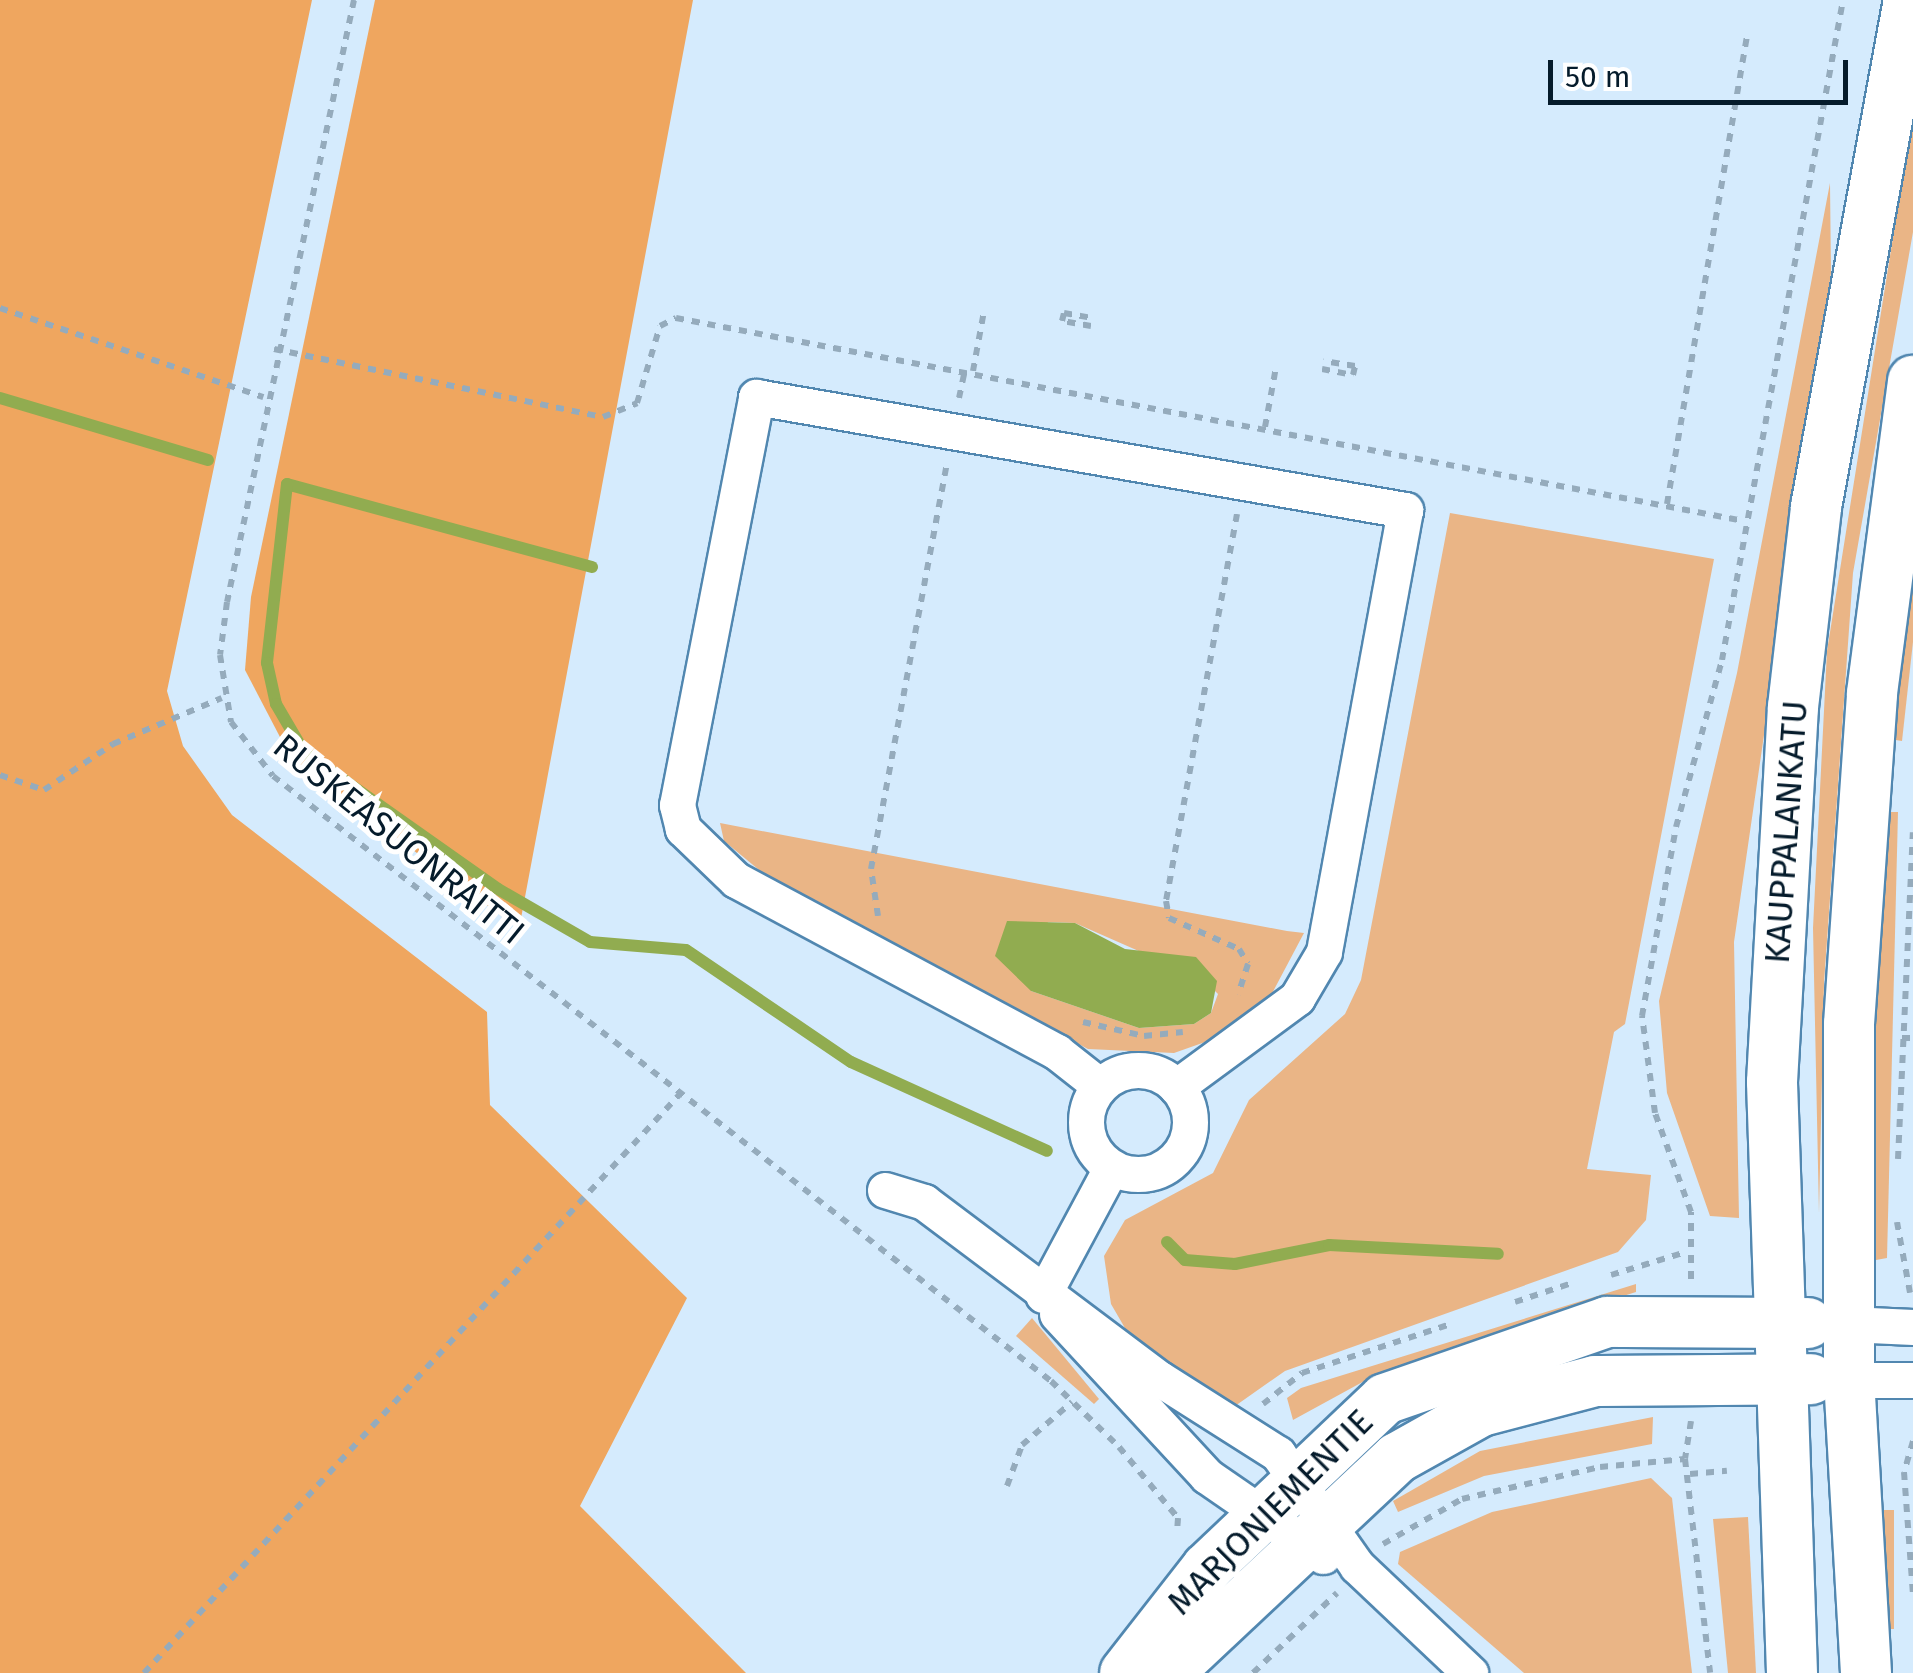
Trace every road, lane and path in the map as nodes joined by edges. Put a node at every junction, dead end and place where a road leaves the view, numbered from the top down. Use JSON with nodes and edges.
{"nodes":[{"id":1,"x":354,"y":0,"type":"edge"},
{"id":2,"x":1843,"y":0,"type":"edge"},
{"id":3,"x":1909,"y":0,"type":"edge"},
{"id":4,"x":1748,"y":32,"type":"dead end"},
{"id":5,"x":0,"y":308,"type":"edge"},
{"id":6,"x":984,"y":311,"type":"dead end"},
{"id":7,"x":274,"y":349,"type":"junction"},
{"id":8,"x":1276,"y":368,"type":"dead end"},
{"id":9,"x":969,"y":371,"type":"junction"},
{"id":10,"x":1913,"y":381,"type":"edge"},
{"id":11,"x":263,"y":398,"type":"junction"},
{"id":12,"x":957,"y":404,"type":"dead end"},
{"id":13,"x":1264,"y":427,"type":"junction"},
{"id":14,"x":949,"y":451,"type":"dead end"},
{"id":15,"x":1239,"y":502,"type":"dead end"},
{"id":16,"x":1667,"y":504,"type":"junction"},
{"id":17,"x":1745,"y":521,"type":"junction"},
{"id":18,"x":222,"y":698,"type":"junction"},
{"id":19,"x":0,"y":775,"type":"edge"},
{"id":20,"x":1913,"y":832,"type":"edge"},
{"id":21,"x":1912,"y":859,"type":"edge"},
{"id":22,"x":896,"y":925,"type":"dead end"},
{"id":23,"x":1228,"y":1003,"type":"dead end"},
{"id":24,"x":1069,"y":1016,"type":"dead end"},
{"id":25,"x":1203,"y":1022,"type":"dead end"},
{"id":26,"x":1902,"y":1038,"type":"junction"},
{"id":27,"x":1913,"y":1038,"type":"edge"},
{"id":28,"x":1900,"y":1082,"type":"junction"},
{"id":29,"x":1913,"y":1083,"type":"edge"},
{"id":30,"x":1100,"y":1086,"type":"junction"},
{"id":31,"x":1176,"y":1086,"type":"junction"},
{"id":32,"x":679,"y":1095,"type":"junction"},
{"id":33,"x":1112,"y":1168,"type":"junction"},
{"id":34,"x":1897,"y":1178,"type":"dead end"},
{"id":35,"x":885,"y":1190,"type":"dead end"},
{"id":36,"x":1896,"y":1217,"type":"dead end"},
{"id":37,"x":1693,"y":1290,"type":"dead end"},
{"id":38,"x":1043,"y":1295,"type":"junction"},
{"id":39,"x":1912,"y":1304,"type":"edge"},
{"id":40,"x":1777,"y":1321,"type":"junction"},
{"id":41,"x":1848,"y":1324,"type":"junction"},
{"id":42,"x":1913,"y":1327,"type":"edge"},
{"id":43,"x":1778,"y":1378,"type":"junction"},
{"id":44,"x":1849,"y":1380,"type":"junction"},
{"id":45,"x":1913,"y":1380,"type":"edge"},
{"id":46,"x":1072,"y":1402,"type":"junction"},
{"id":47,"x":1692,"y":1414,"type":"dead end"},
{"id":48,"x":1913,"y":1440,"type":"edge"},
{"id":49,"x":1685,"y":1460,"type":"junction"},
{"id":50,"x":1727,"y":1471,"type":"dead end"},
{"id":51,"x":1690,"y":1474,"type":"junction"},
{"id":52,"x":1297,"y":1476,"type":"junction"},
{"id":53,"x":1006,"y":1486,"type":"dead end"},
{"id":54,"x":1256,"y":1517,"type":"junction"},
{"id":55,"x":1385,"y":1542,"type":"dead end"},
{"id":56,"x":1177,"y":1545,"type":"dead end"},
{"id":57,"x":1329,"y":1548,"type":"junction"},
{"id":58,"x":1336,"y":1594,"type":"dead end"},
{"id":59,"x":1913,"y":1595,"type":"edge"},
{"id":60,"x":144,"y":1673,"type":"edge"},
{"id":61,"x":1125,"y":1673,"type":"edge"},
{"id":62,"x":1168,"y":1673,"type":"edge"},
{"id":63,"x":1253,"y":1673,"type":"edge"},
{"id":64,"x":1470,"y":1673,"type":"edge"},
{"id":65,"x":1710,"y":1673,"type":"edge"},
{"id":66,"x":1792,"y":1673,"type":"edge"},
{"id":67,"x":1866,"y":1673,"type":"edge"}],
"edges":[{"from":1,"to":7,"type":"path","name":"RUSKEASUONRAITTI"},
{"from":2,"to":17,"type":"path"},
{"from":3,"to":40,"type":"main road","name":"KAUPPALANKATU"},
{"from":4,"to":16,"type":"path"},
{"from":5,"to":11,"type":"path"},
{"from":6,"to":9,"type":"path"},
{"from":7,"to":9,"type":"path"},
{"from":7,"to":11,"type":"path","name":"RUSKEASUONRAITTI"},
{"from":8,"to":13,"type":"path"},
{"from":9,"to":12,"type":"path"},
{"from":9,"to":13,"type":"path"},
{"from":10,"to":41,"type":"main road","name":"KAUPPALANKATU"},
{"from":11,"to":18,"type":"path","name":"RUSKEASUONRAITTI"},
{"from":13,"to":16,"type":"path"},
{"from":14,"to":22,"type":"path"},
{"from":15,"to":23,"type":"path"},
{"from":16,"to":17,"type":"path"},
{"from":17,"to":37,"type":"path"},
{"from":18,"to":19,"type":"path"},
{"from":18,"to":32,"type":"path","name":"RUSKEASUONRAITTI"},
{"from":20,"to":21,"type":"path"},
{"from":21,"to":26,"type":"path"},
{"from":24,"to":25,"type":"path"},
{"from":26,"to":27,"type":"path"},
{"from":26,"to":28,"type":"path"},
{"from":28,"to":29,"type":"path"},
{"from":28,"to":34,"type":"path"},
{"from":30,"to":31,"type":"street"},
{"from":30,"to":31,"type":"street"},
{"from":30,"to":33,"type":"street"},
{"from":31,"to":33,"type":"street"},
{"from":32,"to":46,"type":"path","name":"RUSKEASUONRAITTI"},
{"from":32,"to":60,"type":"path"},
{"from":33,"to":38,"type":"street"},
{"from":35,"to":38,"type":"street"},
{"from":36,"to":39,"type":"path"},
{"from":38,"to":52,"type":"street"},
{"from":38,"to":54,"type":"street"},
{"from":40,"to":41,"type":"main road","name":"MARJONIEMENTIE"},
{"from":40,"to":43,"type":"main road","name":"KAUPPALANKATU"},
{"from":40,"to":52,"type":"main road","name":"MARJONIEMENTIE"},
{"from":41,"to":42,"type":"street"},
{"from":41,"to":44,"type":"main road","name":"KAUPPALANKATU"},
{"from":43,"to":44,"type":"main road","name":"MARJONIEMENTIE"},
{"from":43,"to":57,"type":"main road","name":"MARJONIEMENTIE"},
{"from":43,"to":66,"type":"main road","name":"KAUPPALANKATU"},
{"from":44,"to":45,"type":"street"},
{"from":44,"to":67,"type":"main road","name":"KAUPPALANKATU"},
{"from":46,"to":53,"type":"path"},
{"from":46,"to":56,"type":"path","name":"RUSKEASUONRAITTI"},
{"from":47,"to":49,"type":"path"},
{"from":48,"to":59,"type":"path"},
{"from":49,"to":51,"type":"path"},
{"from":49,"to":55,"type":"path"},
{"from":50,"to":51,"type":"path"},
{"from":51,"to":65,"type":"path"},
{"from":52,"to":54,"type":"main road","name":"MARJONIEMENTIE"},
{"from":52,"to":57,"type":"street"},
{"from":54,"to":57,"type":"street"},
{"from":54,"to":61,"type":"main road","name":"MARJONIEMENTIE"},
{"from":57,"to":62,"type":"main road","name":"MARJONIEMENTIE"},
{"from":57,"to":64,"type":"street"},
{"from":58,"to":63,"type":"path"}]}
